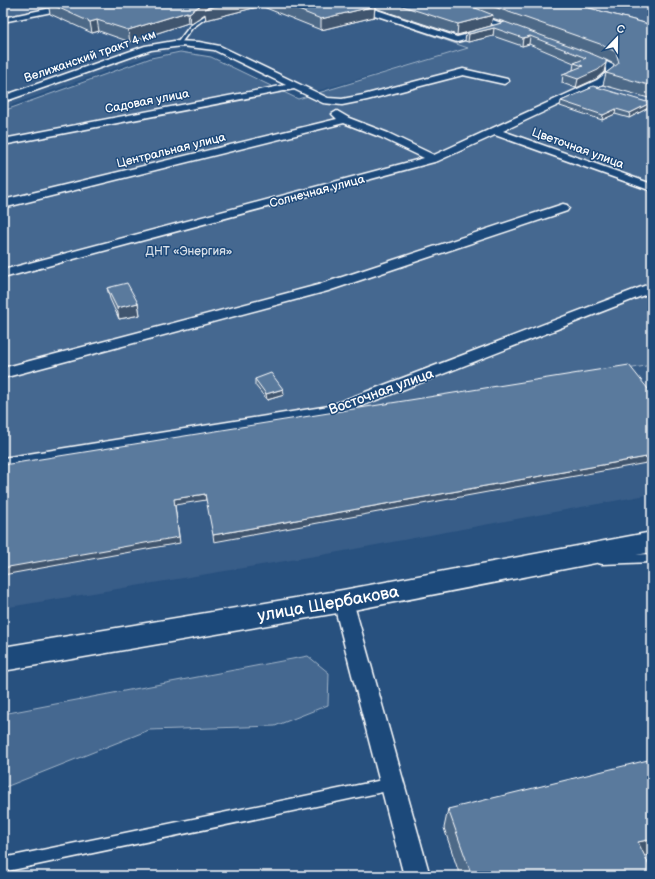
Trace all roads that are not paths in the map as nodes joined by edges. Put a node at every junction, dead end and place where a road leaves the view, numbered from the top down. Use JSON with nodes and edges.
{"nodes":[{"id":1,"x":86,"y":3,"type":"edge"},
{"id":2,"x":440,"y":3,"type":"edge"},
{"id":3,"x":643,"y":3,"type":"edge"},
{"id":4,"x":357,"y":4,"type":"edge"},
{"id":5,"x":218,"y":5,"type":"edge"},
{"id":6,"x":652,"y":5,"type":"edge"},
{"id":7,"x":3,"y":20,"type":"edge"},
{"id":8,"x":505,"y":26,"type":"junction"},
{"id":9,"x":528,"y":34,"type":"edge"},
{"id":10,"x":179,"y":42,"type":"junction"},
{"id":11,"x":580,"y":53,"type":"edge"},
{"id":12,"x":504,"y":81,"type":"dead end"},
{"id":13,"x":296,"y":86,"type":"junction"},
{"id":14,"x":591,"y":86,"type":"junction"},
{"id":15,"x":606,"y":90,"type":"edge"},
{"id":16,"x":3,"y":99,"type":"edge"},
{"id":17,"x":326,"y":101,"type":"junction"},
{"id":18,"x":345,"y":120,"type":"junction"},
{"id":19,"x":494,"y":131,"type":"junction"},
{"id":20,"x":3,"y":142,"type":"edge"},
{"id":21,"x":434,"y":159,"type":"junction"},
{"id":22,"x":652,"y":188,"type":"edge"},
{"id":23,"x":3,"y":204,"type":"edge"},
{"id":24,"x":563,"y":208,"type":"dead end"},
{"id":25,"x":3,"y":274,"type":"edge"},
{"id":26,"x":652,"y":287,"type":"edge"},
{"id":27,"x":3,"y":373,"type":"edge"},
{"id":28,"x":3,"y":464,"type":"edge"},
{"id":29,"x":652,"y":542,"type":"edge"},
{"id":30,"x":652,"y":558,"type":"edge"},
{"id":31,"x":553,"y":561,"type":"junction"},
{"id":32,"x":343,"y":600,"type":"junction"},
{"id":33,"x":3,"y":659,"type":"edge"},
{"id":34,"x":392,"y":784,"type":"junction"},
{"id":35,"x":3,"y":865,"type":"edge"},
{"id":36,"x":417,"y":876,"type":"edge"}],
"edges":[{"from":1,"to":7,"type":"street"},
{"from":2,"to":8,"type":"street"},
{"from":3,"to":6,"type":"street"},
{"from":4,"to":8,"type":"street"},
{"from":5,"to":10,"type":"lane"},
{"from":8,"to":9,"type":"street"},
{"from":10,"to":13,"type":"street","name":"Велижанский тракт 4 км"},
{"from":10,"to":16,"type":"street","name":"Велижанский тракт 4 км"},
{"from":11,"to":14,"type":"street","name":"Солнечная улица"},
{"from":12,"to":17,"type":"street","name":"Велижанский тракт 4 км"},
{"from":13,"to":17,"type":"street","name":"Велижанский тракт 4 км"},
{"from":13,"to":20,"type":"street","name":"Садовая улица"},
{"from":14,"to":15,"type":"street"},
{"from":14,"to":19,"type":"street","name":"Солнечная улица"},
{"from":17,"to":18,"type":"street"},
{"from":18,"to":21,"type":"street"},
{"from":18,"to":23,"type":"street","name":"Центральная улица"},
{"from":19,"to":21,"type":"street","name":"Солнечная улица"},
{"from":19,"to":22,"type":"street","name":"Цветочная улица"},
{"from":21,"to":25,"type":"street","name":"Солнечная улица"},
{"from":24,"to":27,"type":"street"},
{"from":26,"to":28,"type":"street","name":"Восточная улица"},
{"from":29,"to":31,"type":"main road","name":"улица Щербакова"},
{"from":30,"to":31,"type":"lane"},
{"from":31,"to":32,"type":"main road","name":"улица Щербакова"},
{"from":32,"to":33,"type":"main road","name":"улица Щербакова"},
{"from":32,"to":34,"type":"street"},
{"from":34,"to":35,"type":"lane"},
{"from":34,"to":36,"type":"street"}]}
